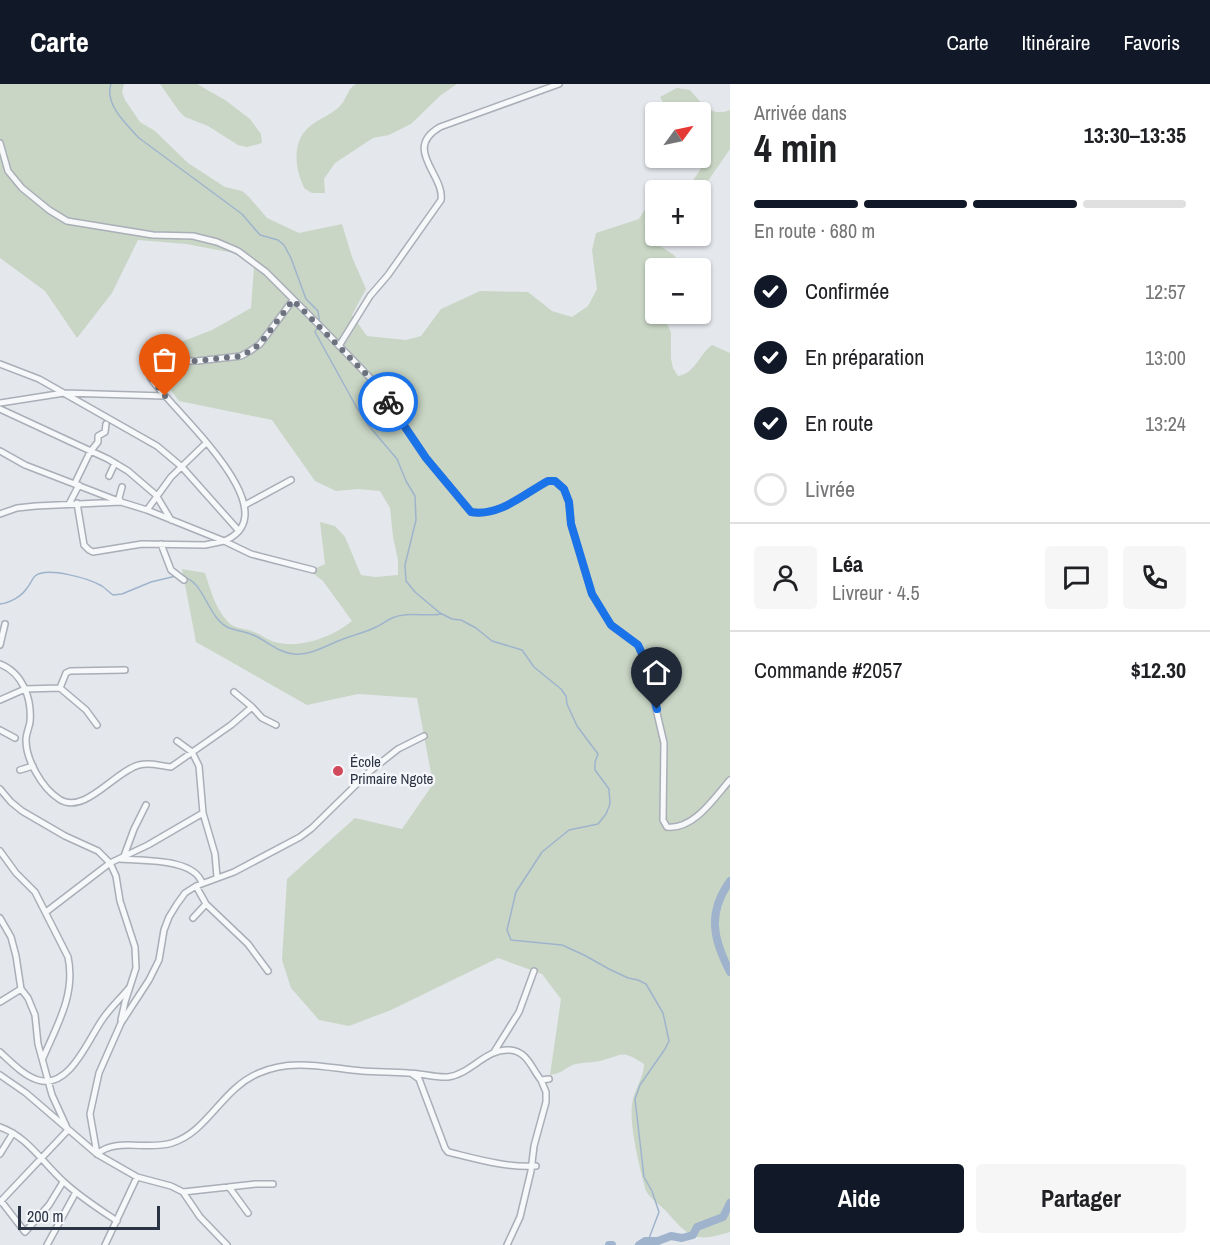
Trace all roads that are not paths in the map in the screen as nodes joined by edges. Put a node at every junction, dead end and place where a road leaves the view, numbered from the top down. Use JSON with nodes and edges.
{"nodes":[{"id":1,"x":559,"y":84,"type":"edge"},
{"id":2,"x":0,"y":143,"type":"edge"},
{"id":3,"x":293,"y":300,"type":"junction"},
{"id":4,"x":339,"y":346,"type":"junction"},
{"id":5,"x":1,"y":366,"type":"edge"},
{"id":6,"x":64,"y":393,"type":"junction"},
{"id":7,"x":165,"y":396,"type":"junction"},
{"id":8,"x":0,"y":403,"type":"edge"},
{"id":9,"x":0,"y":409,"type":"edge"},
{"id":10,"x":106,"y":424,"type":"dead end"},
{"id":11,"x":206,"y":443,"type":"junction"},
{"id":12,"x":0,"y":451,"type":"edge"},
{"id":13,"x":90,"y":452,"type":"junction"},
{"id":14,"x":115,"y":463,"type":"junction"},
{"id":15,"x":182,"y":467,"type":"junction"},
{"id":16,"x":109,"y":476,"type":"dead end"},
{"id":17,"x":291,"y":480,"type":"dead end"},
{"id":18,"x":77,"y":484,"type":"junction"},
{"id":19,"x":122,"y":487,"type":"dead end"},
{"id":20,"x":156,"y":495,"type":"junction"},
{"id":21,"x":121,"y":502,"type":"junction"},
{"id":22,"x":77,"y":503,"type":"junction"},
{"id":23,"x":69,"y":504,"type":"junction"},
{"id":24,"x":245,"y":505,"type":"junction"},
{"id":25,"x":147,"y":510,"type":"junction"},
{"id":26,"x":0,"y":514,"type":"edge"},
{"id":27,"x":171,"y":520,"type":"junction"},
{"id":28,"x":239,"y":531,"type":"junction"},
{"id":29,"x":224,"y":541,"type":"junction"},
{"id":30,"x":161,"y":544,"type":"junction"},
{"id":31,"x":313,"y":570,"type":"dead end"},
{"id":32,"x":184,"y":580,"type":"dead end"},
{"id":33,"x":5,"y":624,"type":"dead end"},
{"id":34,"x":0,"y":645,"type":"edge"},
{"id":35,"x":0,"y":664,"type":"edge"},
{"id":36,"x":125,"y":670,"type":"dead end"},
{"id":37,"x":25,"y":688,"type":"junction"},
{"id":38,"x":60,"y":688,"type":"junction"},
{"id":39,"x":234,"y":692,"type":"dead end"},
{"id":40,"x":0,"y":700,"type":"edge"},
{"id":41,"x":252,"y":706,"type":"junction"},
{"id":42,"x":97,"y":725,"type":"dead end"},
{"id":43,"x":276,"y":725,"type":"dead end"},
{"id":44,"x":0,"y":730,"type":"edge"},
{"id":45,"x":424,"y":736,"type":"dead end"},
{"id":46,"x":15,"y":738,"type":"dead end"},
{"id":47,"x":177,"y":741,"type":"dead end"},
{"id":48,"x":192,"y":752,"type":"junction"},
{"id":49,"x":33,"y":766,"type":"junction"},
{"id":50,"x":20,"y":770,"type":"dead end"},
{"id":51,"x":730,"y":780,"type":"edge"},
{"id":52,"x":0,"y":789,"type":"edge"},
{"id":53,"x":146,"y":805,"type":"dead end"},
{"id":54,"x":203,"y":813,"type":"junction"},
{"id":55,"x":0,"y":851,"type":"edge"},
{"id":56,"x":121,"y":857,"type":"junction"},
{"id":57,"x":110,"y":863,"type":"junction"},
{"id":58,"x":217,"y":877,"type":"junction"},
{"id":59,"x":202,"y":883,"type":"junction"},
{"id":60,"x":196,"y":886,"type":"junction"},
{"id":61,"x":206,"y":904,"type":"junction"},
{"id":62,"x":46,"y":912,"type":"junction"},
{"id":63,"x":0,"y":918,"type":"edge"},
{"id":64,"x":193,"y":918,"type":"dead end"},
{"id":65,"x":268,"y":971,"type":"dead end"},
{"id":66,"x":534,"y":971,"type":"dead end"},
{"id":67,"x":132,"y":984,"type":"junction"},
{"id":68,"x":21,"y":989,"type":"junction"},
{"id":69,"x":0,"y":1002,"type":"edge"},
{"id":70,"x":121,"y":1023,"type":"junction"},
{"id":71,"x":0,"y":1052,"type":"edge"},
{"id":72,"x":494,"y":1052,"type":"junction"},
{"id":73,"x":43,"y":1058,"type":"junction"},
{"id":74,"x":411,"y":1073,"type":"junction"},
{"id":75,"x":0,"y":1075,"type":"edge"},
{"id":76,"x":549,"y":1079,"type":"dead end"},
{"id":77,"x":541,"y":1080,"type":"junction"},
{"id":78,"x":49,"y":1082,"type":"junction"},
{"id":79,"x":0,"y":1127,"type":"edge"},
{"id":80,"x":68,"y":1130,"type":"junction"},
{"id":81,"x":14,"y":1133,"type":"junction"},
{"id":82,"x":0,"y":1154,"type":"edge"},
{"id":83,"x":97,"y":1154,"type":"junction"},
{"id":84,"x":41,"y":1157,"type":"junction"},
{"id":85,"x":534,"y":1167,"type":"junction"},
{"id":86,"x":137,"y":1177,"type":"junction"},
{"id":87,"x":63,"y":1182,"type":"junction"},
{"id":88,"x":273,"y":1184,"type":"dead end"},
{"id":89,"x":229,"y":1187,"type":"junction"},
{"id":90,"x":76,"y":1192,"type":"junction"},
{"id":91,"x":183,"y":1192,"type":"junction"},
{"id":92,"x":0,"y":1201,"type":"edge"},
{"id":93,"x":248,"y":1213,"type":"dead end"},
{"id":94,"x":117,"y":1221,"type":"junction"},
{"id":95,"x":47,"y":1245,"type":"edge"},
{"id":96,"x":105,"y":1245,"type":"edge"},
{"id":97,"x":227,"y":1245,"type":"edge"},
{"id":98,"x":507,"y":1245,"type":"edge"}],
"edges":[{"from":1,"to":4,"type":"street"},
{"from":2,"to":3,"type":"street"},
{"from":3,"to":4,"type":"street"},
{"from":3,"to":7,"type":"street"},
{"from":4,"to":51,"type":"street"},
{"from":5,"to":6,"type":"street"},
{"from":6,"to":7,"type":"street"},
{"from":6,"to":8,"type":"street"},
{"from":6,"to":15,"type":"street"},
{"from":7,"to":11,"type":"street"},
{"from":9,"to":13,"type":"street"},
{"from":10,"to":13,"type":"street"},
{"from":11,"to":15,"type":"street"},
{"from":11,"to":24,"type":"street"},
{"from":12,"to":18,"type":"street"},
{"from":13,"to":14,"type":"street"},
{"from":13,"to":18,"type":"street"},
{"from":14,"to":16,"type":"street"},
{"from":14,"to":20,"type":"street"},
{"from":15,"to":20,"type":"street"},
{"from":15,"to":28,"type":"street"},
{"from":17,"to":24,"type":"street"},
{"from":18,"to":21,"type":"street"},
{"from":18,"to":23,"type":"street"},
{"from":19,"to":21,"type":"street"},
{"from":20,"to":25,"type":"street"},
{"from":20,"to":27,"type":"street"},
{"from":21,"to":22,"type":"street"},
{"from":21,"to":25,"type":"street"},
{"from":22,"to":23,"type":"street"},
{"from":22,"to":30,"type":"street"},
{"from":23,"to":26,"type":"street"},
{"from":24,"to":28,"type":"street"},
{"from":25,"to":27,"type":"street"},
{"from":27,"to":29,"type":"street"},
{"from":28,"to":29,"type":"street"},
{"from":29,"to":30,"type":"street"},
{"from":29,"to":31,"type":"street"},
{"from":30,"to":32,"type":"street"},
{"from":33,"to":34,"type":"street"},
{"from":35,"to":37,"type":"street"},
{"from":36,"to":38,"type":"street"},
{"from":37,"to":38,"type":"street"},
{"from":37,"to":40,"type":"street"},
{"from":37,"to":49,"type":"street"},
{"from":38,"to":42,"type":"street"},
{"from":39,"to":41,"type":"street"},
{"from":41,"to":43,"type":"street"},
{"from":41,"to":48,"type":"street"},
{"from":44,"to":46,"type":"street"},
{"from":45,"to":58,"type":"street"},
{"from":47,"to":48,"type":"street"},
{"from":48,"to":49,"type":"street"},
{"from":48,"to":54,"type":"street"},
{"from":49,"to":50,"type":"street"},
{"from":52,"to":57,"type":"street"},
{"from":53,"to":56,"type":"street"},
{"from":54,"to":56,"type":"street"},
{"from":54,"to":58,"type":"street"},
{"from":55,"to":62,"type":"street"},
{"from":56,"to":57,"type":"street"},
{"from":56,"to":59,"type":"street"},
{"from":57,"to":62,"type":"street"},
{"from":57,"to":67,"type":"street"},
{"from":58,"to":59,"type":"street"},
{"from":59,"to":60,"type":"street"},
{"from":60,"to":61,"type":"street"},
{"from":60,"to":70,"type":"street"},
{"from":61,"to":64,"type":"street"},
{"from":61,"to":65,"type":"street"},
{"from":62,"to":73,"type":"street"},
{"from":63,"to":68,"type":"street"},
{"from":66,"to":72,"type":"street"},
{"from":67,"to":70,"type":"street"},
{"from":67,"to":78,"type":"street"},
{"from":68,"to":69,"type":"street"},
{"from":68,"to":73,"type":"street"},
{"from":70,"to":83,"type":"street"},
{"from":71,"to":78,"type":"street"},
{"from":72,"to":74,"type":"street"},
{"from":72,"to":77,"type":"street"},
{"from":73,"to":78,"type":"street"},
{"from":74,"to":83,"type":"street"},
{"from":74,"to":85,"type":"street"},
{"from":75,"to":80,"type":"street"},
{"from":76,"to":77,"type":"street"},
{"from":77,"to":85,"type":"street"},
{"from":78,"to":80,"type":"street"},
{"from":79,"to":81,"type":"street"},
{"from":80,"to":83,"type":"street"},
{"from":80,"to":84,"type":"street"},
{"from":81,"to":82,"type":"street"},
{"from":81,"to":84,"type":"street"},
{"from":83,"to":86,"type":"street"},
{"from":84,"to":87,"type":"street"},
{"from":84,"to":92,"type":"street"},
{"from":85,"to":98,"type":"street"},
{"from":86,"to":91,"type":"street"},
{"from":86,"to":94,"type":"street"},
{"from":87,"to":90,"type":"street"},
{"from":87,"to":92,"type":"street"},
{"from":88,"to":89,"type":"street"},
{"from":89,"to":91,"type":"street"},
{"from":89,"to":93,"type":"street"},
{"from":90,"to":94,"type":"street"},
{"from":90,"to":95,"type":"street"},
{"from":91,"to":97,"type":"street"},
{"from":94,"to":96,"type":"street"}]}
